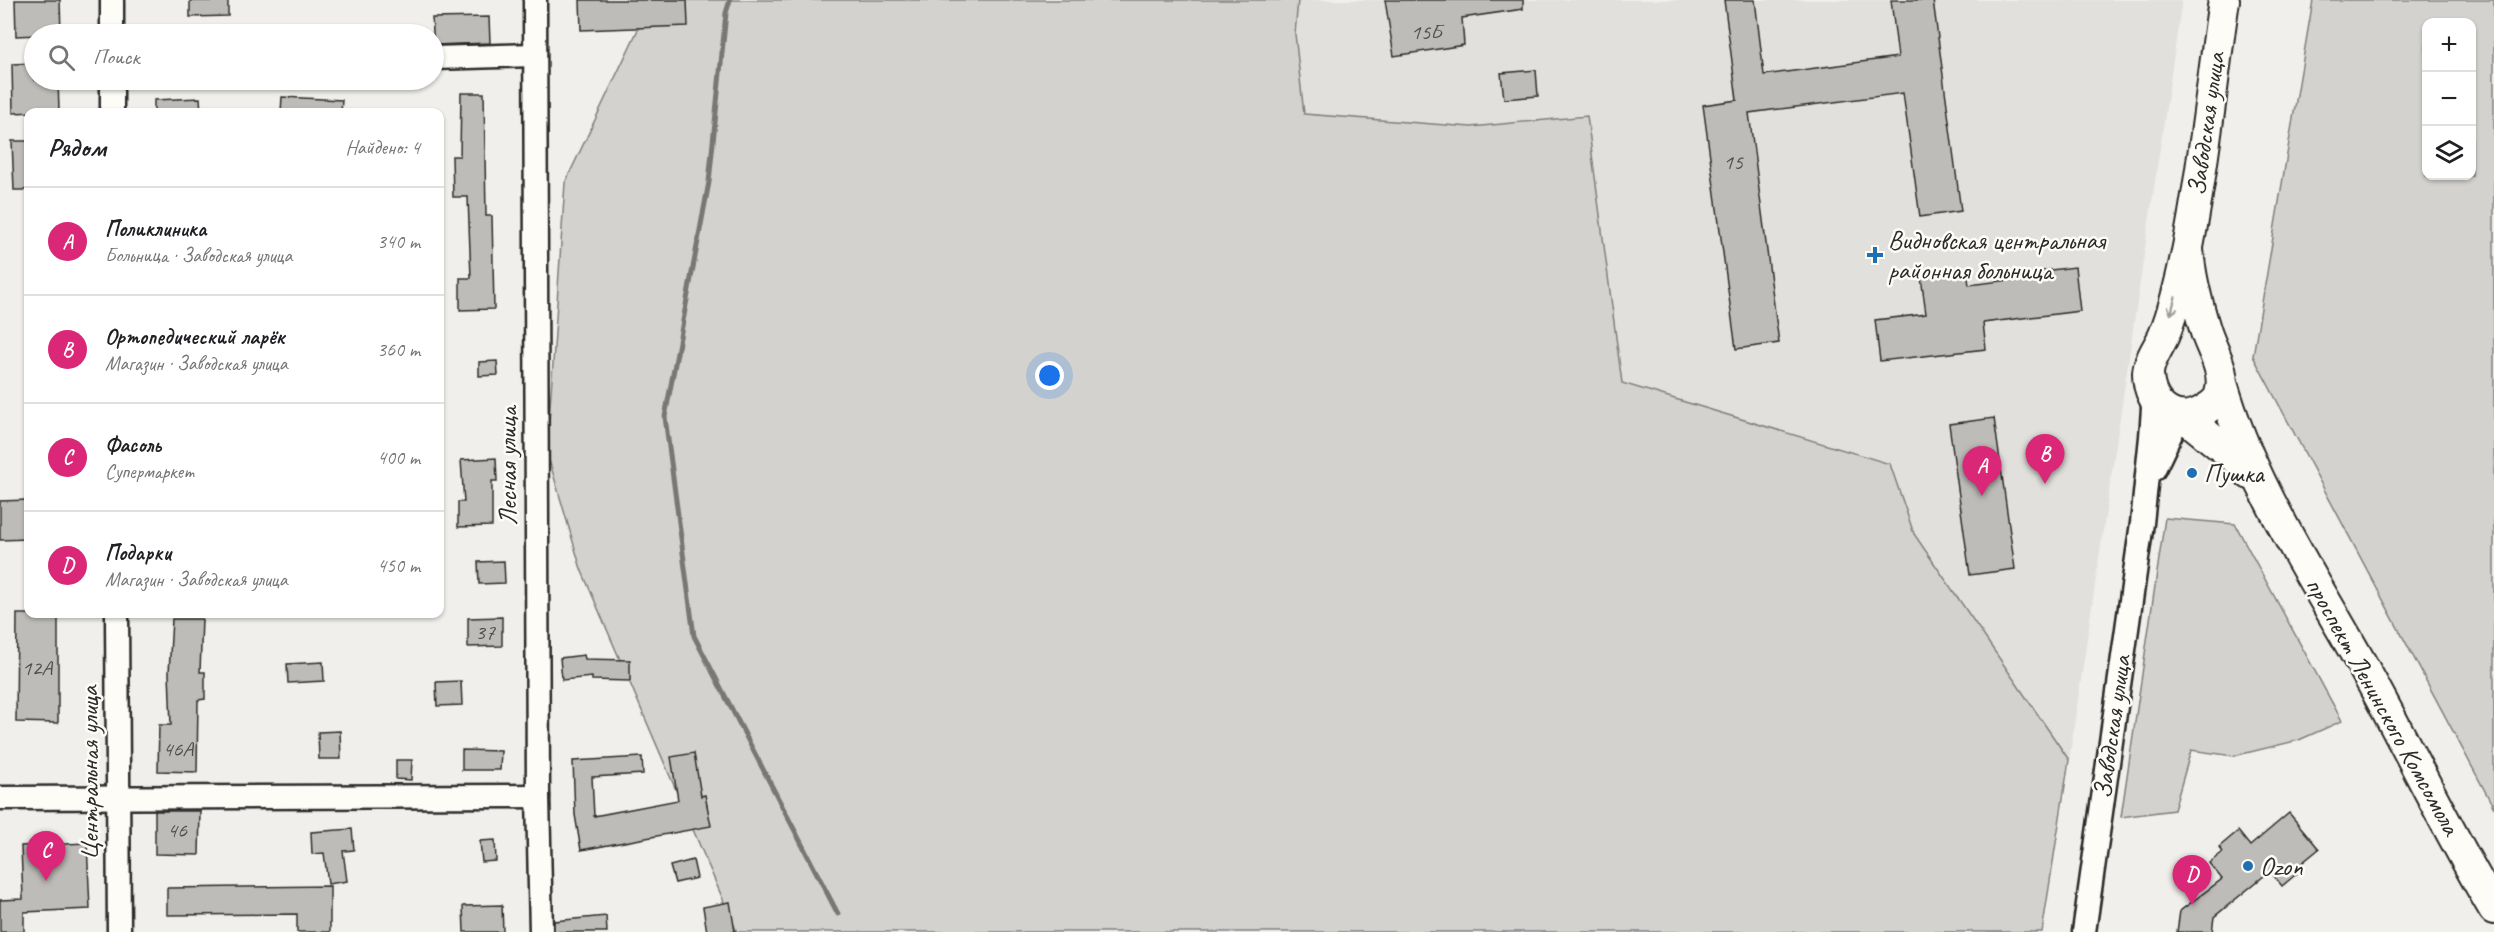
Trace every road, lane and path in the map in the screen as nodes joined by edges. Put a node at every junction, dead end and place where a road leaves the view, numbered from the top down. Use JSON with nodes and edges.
{"nodes":[{"id":1,"x":112,"y":0,"type":"edge"},
{"id":2,"x":535,"y":0,"type":"edge"},
{"id":3,"x":2224,"y":0,"type":"edge"},
{"id":4,"x":112,"y":24,"type":"edge"},
{"id":5,"x":533,"y":56,"type":"junction"},
{"id":6,"x":444,"y":58,"type":"edge"},
{"id":7,"x":112,"y":90,"type":"edge"},
{"id":8,"x":112,"y":108,"type":"edge"},
{"id":9,"x":2188,"y":249,"type":"junction"},
{"id":10,"x":2213,"y":354,"type":"junction"},
{"id":11,"x":2152,"y":360,"type":"junction"},
{"id":12,"x":2222,"y":383,"type":"junction"},
{"id":13,"x":2151,"y":391,"type":"junction"},
{"id":14,"x":2182,"y":417,"type":"junction"},
{"id":15,"x":2161,"y":454,"type":"junction"},
{"id":16,"x":2234,"y":457,"type":"junction"},
{"id":17,"x":2272,"y":503,"type":"junction"},
{"id":18,"x":2142,"y":523,"type":"junction"},
{"id":19,"x":117,"y":618,"type":"edge"},
{"id":20,"x":538,"y":796,"type":"junction"},
{"id":21,"x":0,"y":798,"type":"edge"},
{"id":22,"x":119,"y":798,"type":"junction"},
{"id":23,"x":2494,"y":909,"type":"edge"},
{"id":24,"x":119,"y":932,"type":"edge"},
{"id":25,"x":541,"y":932,"type":"edge"},
{"id":26,"x":2084,"y":932,"type":"edge"}],
"edges":[{"from":1,"to":4,"type":"street"},
{"from":2,"to":5,"type":"street","name":"Лесная улица"},
{"from":3,"to":9,"type":"main road","name":"Заводская улица"},
{"from":5,"to":6,"type":"street"},
{"from":5,"to":20,"type":"street","name":"Лесная улица"},
{"from":7,"to":8,"type":"street"},
{"from":9,"to":10,"type":"main road"},
{"from":9,"to":11,"type":"main road","one_way":true},
{"from":10,"to":11,"type":"main road"},
{"from":10,"to":12,"type":"main road"},
{"from":11,"to":13,"type":"main road"},
{"from":12,"to":14,"type":"main road"},
{"from":12,"to":17,"type":"main road"},
{"from":13,"to":14,"type":"main road"},
{"from":13,"to":18,"type":"street"},
{"from":14,"to":15,"type":"street"},
{"from":14,"to":16,"type":"main road"},
{"from":15,"to":16,"type":"street"},
{"from":15,"to":18,"type":"street"},
{"from":16,"to":17,"type":"main road"},
{"from":17,"to":23,"type":"main road","name":"проспект Ленинского Комсомола"},
{"from":18,"to":26,"type":"street","name":"Заводская улица"},
{"from":19,"to":22,"type":"street","name":"Центральная улица"},
{"from":20,"to":22,"type":"street"},
{"from":20,"to":25,"type":"street","name":"Лесная улица"},
{"from":21,"to":22,"type":"street"},
{"from":22,"to":24,"type":"street","name":"Центральная улица"}]}
